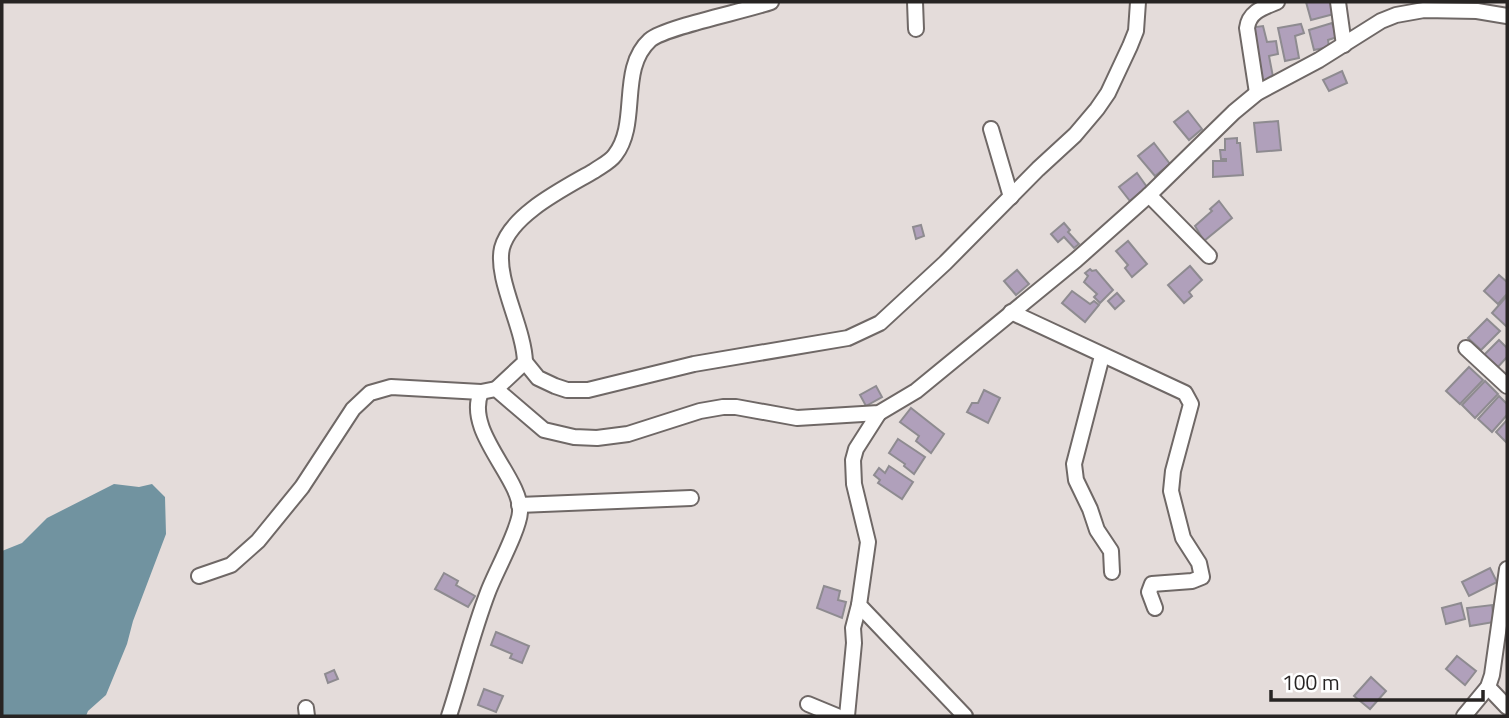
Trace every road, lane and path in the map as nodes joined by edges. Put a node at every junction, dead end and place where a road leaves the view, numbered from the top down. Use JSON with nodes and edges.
{"nodes":[{"id":1,"x":771,"y":2,"type":"edge"},
{"id":2,"x":915,"y":2,"type":"edge"},
{"id":3,"x":1138,"y":2,"type":"edge"},
{"id":4,"x":1277,"y":2,"type":"edge"},
{"id":5,"x":1338,"y":2,"type":"edge"},
{"id":6,"x":1482,"y":6,"type":"edge"},
{"id":7,"x":1507,"y":16,"type":"edge"},
{"id":8,"x":916,"y":29,"type":"dead end"},
{"id":9,"x":1344,"y":45,"type":"junction"},
{"id":10,"x":1257,"y":93,"type":"junction"},
{"id":11,"x":991,"y":129,"type":"dead end"},
{"id":12,"x":1149,"y":195,"type":"junction"},
{"id":13,"x":1011,"y":197,"type":"junction"},
{"id":14,"x":1209,"y":256,"type":"dead end"},
{"id":15,"x":1011,"y":312,"type":"junction"},
{"id":16,"x":1466,"y":348,"type":"dead end"},
{"id":17,"x":1102,"y":356,"type":"junction"},
{"id":18,"x":525,"y":362,"type":"junction"},
{"id":19,"x":1507,"y":386,"type":"edge"},
{"id":20,"x":489,"y":391,"type":"junction"},
{"id":21,"x":879,"y":413,"type":"junction"},
{"id":22,"x":691,"y":498,"type":"dead end"},
{"id":23,"x":519,"y":505,"type":"junction"},
{"id":24,"x":1507,"y":569,"type":"edge"},
{"id":25,"x":1112,"y":572,"type":"dead end"},
{"id":26,"x":199,"y":576,"type":"dead end"},
{"id":27,"x":859,"y":605,"type":"junction"},
{"id":28,"x":1155,"y":608,"type":"dead end"},
{"id":29,"x":1488,"y":687,"type":"junction"},
{"id":30,"x":808,"y":704,"type":"dead end"},
{"id":31,"x":1507,"y":706,"type":"edge"},
{"id":32,"x":449,"y":716,"type":"edge"},
{"id":33,"x":837,"y":716,"type":"edge"},
{"id":34,"x":847,"y":716,"type":"edge"},
{"id":35,"x":965,"y":716,"type":"edge"},
{"id":36,"x":1464,"y":716,"type":"edge"}],
"edges":[{"from":1,"to":18,"type":"street"},
{"from":2,"to":8,"type":"street"},
{"from":3,"to":13,"type":"street"},
{"from":4,"to":10,"type":"street"},
{"from":5,"to":9,"type":"street"},
{"from":6,"to":7,"type":"street"},
{"from":6,"to":9,"type":"street"},
{"from":9,"to":10,"type":"street"},
{"from":10,"to":12,"type":"street"},
{"from":11,"to":13,"type":"street"},
{"from":12,"to":14,"type":"street"},
{"from":12,"to":15,"type":"street"},
{"from":13,"to":18,"type":"street"},
{"from":15,"to":17,"type":"street"},
{"from":15,"to":21,"type":"street"},
{"from":16,"to":19,"type":"street"},
{"from":17,"to":25,"type":"street"},
{"from":17,"to":28,"type":"street"},
{"from":18,"to":20,"type":"street"},
{"from":20,"to":21,"type":"street"},
{"from":20,"to":23,"type":"street"},
{"from":20,"to":26,"type":"street"},
{"from":21,"to":27,"type":"street"},
{"from":22,"to":23,"type":"street"},
{"from":23,"to":32,"type":"street"},
{"from":24,"to":29,"type":"street"},
{"from":27,"to":34,"type":"street"},
{"from":27,"to":35,"type":"street"},
{"from":29,"to":31,"type":"street"},
{"from":29,"to":36,"type":"street"},
{"from":30,"to":33,"type":"street"}]}
